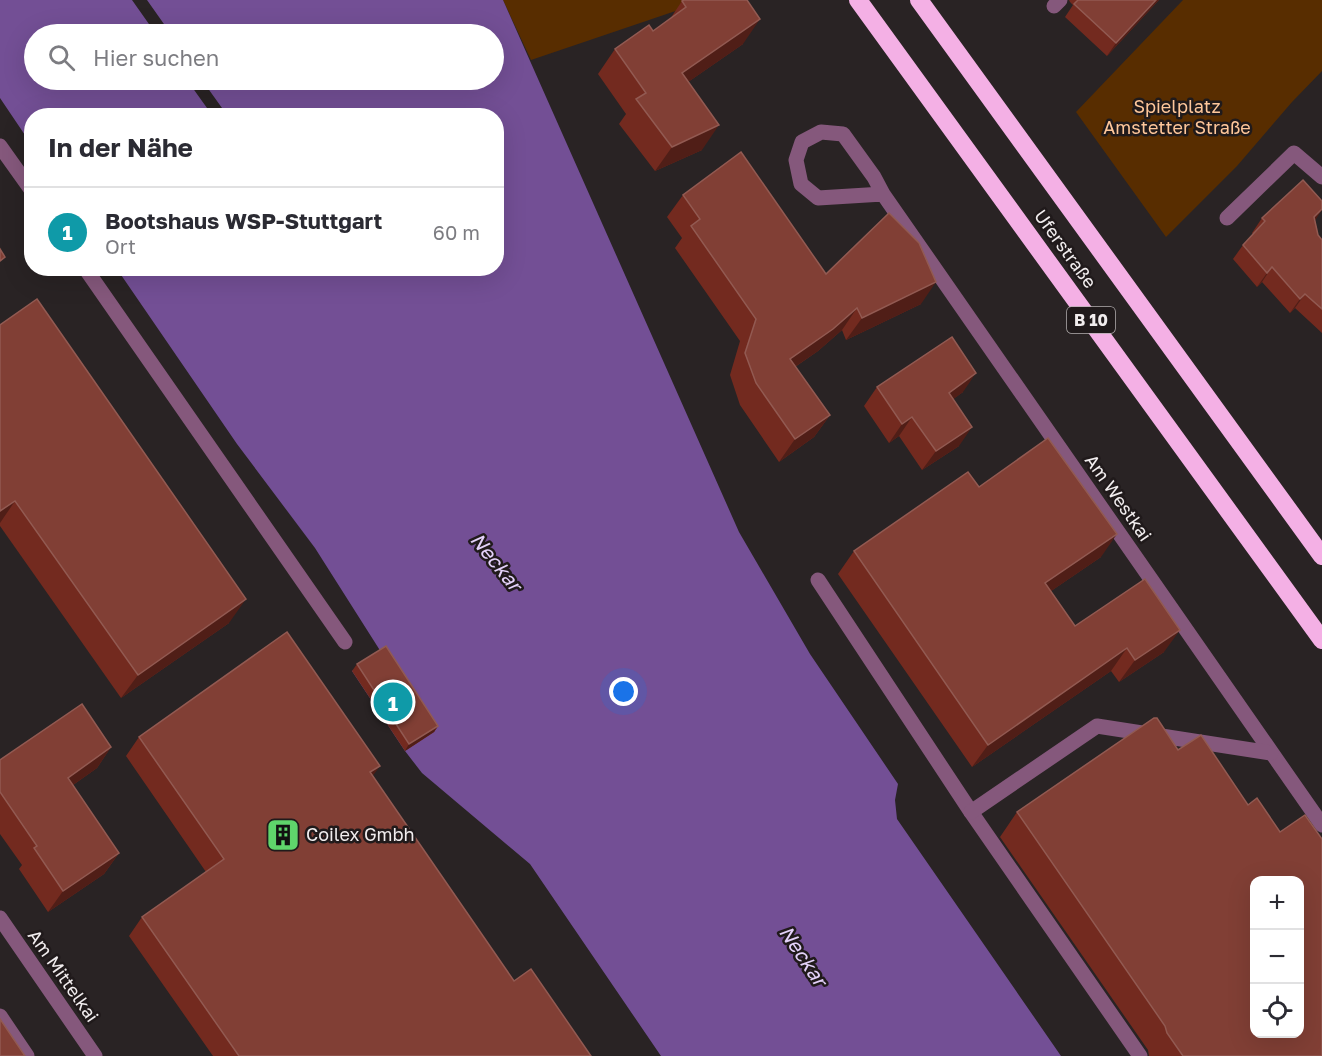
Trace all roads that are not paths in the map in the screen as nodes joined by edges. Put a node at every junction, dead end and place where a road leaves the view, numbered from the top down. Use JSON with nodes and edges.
{"nodes":[{"id":1,"x":858,"y":0,"type":"edge"},
{"id":2,"x":919,"y":0,"type":"edge"},
{"id":3,"x":0,"y":146,"type":"edge"},
{"id":4,"x":1322,"y":177,"type":"edge"},
{"id":5,"x":24,"y":180,"type":"edge"},
{"id":6,"x":883,"y":194,"type":"junction"},
{"id":7,"x":1227,"y":218,"type":"dead end"},
{"id":8,"x":91,"y":276,"type":"edge"},
{"id":9,"x":1322,"y":556,"type":"edge"},
{"id":10,"x":818,"y":580,"type":"dead end"},
{"id":11,"x":1322,"y":640,"type":"edge"},
{"id":12,"x":345,"y":642,"type":"dead end"},
{"id":13,"x":1271,"y":753,"type":"junction"},
{"id":14,"x":972,"y":812,"type":"junction"},
{"id":15,"x":1322,"y":825,"type":"edge"},
{"id":16,"x":0,"y":918,"type":"edge"},
{"id":17,"x":0,"y":1016,"type":"edge"},
{"id":18,"x":27,"y":1056,"type":"edge"},
{"id":19,"x":95,"y":1056,"type":"edge"},
{"id":20,"x":1140,"y":1056,"type":"edge"}],
"edges":[{"from":1,"to":11,"type":"highway","name":"Uferstraße","number":"B 10"},
{"from":2,"to":9,"type":"highway","name":"Uferstraße","number":"B 10"},
{"from":3,"to":5,"type":"street"},
{"from":4,"to":7,"type":"street"},
{"from":6,"to":6,"type":"street","name":"Am Westkai"},
{"from":6,"to":13,"type":"street","name":"Am Westkai"},
{"from":8,"to":12,"type":"street"},
{"from":10,"to":14,"type":"street"},
{"from":13,"to":14,"type":"street"},
{"from":13,"to":15,"type":"street","name":"Am Westkai"},
{"from":14,"to":20,"type":"street"},
{"from":16,"to":19,"type":"street","name":"Am Mittelkai"},
{"from":17,"to":18,"type":"street"}]}
